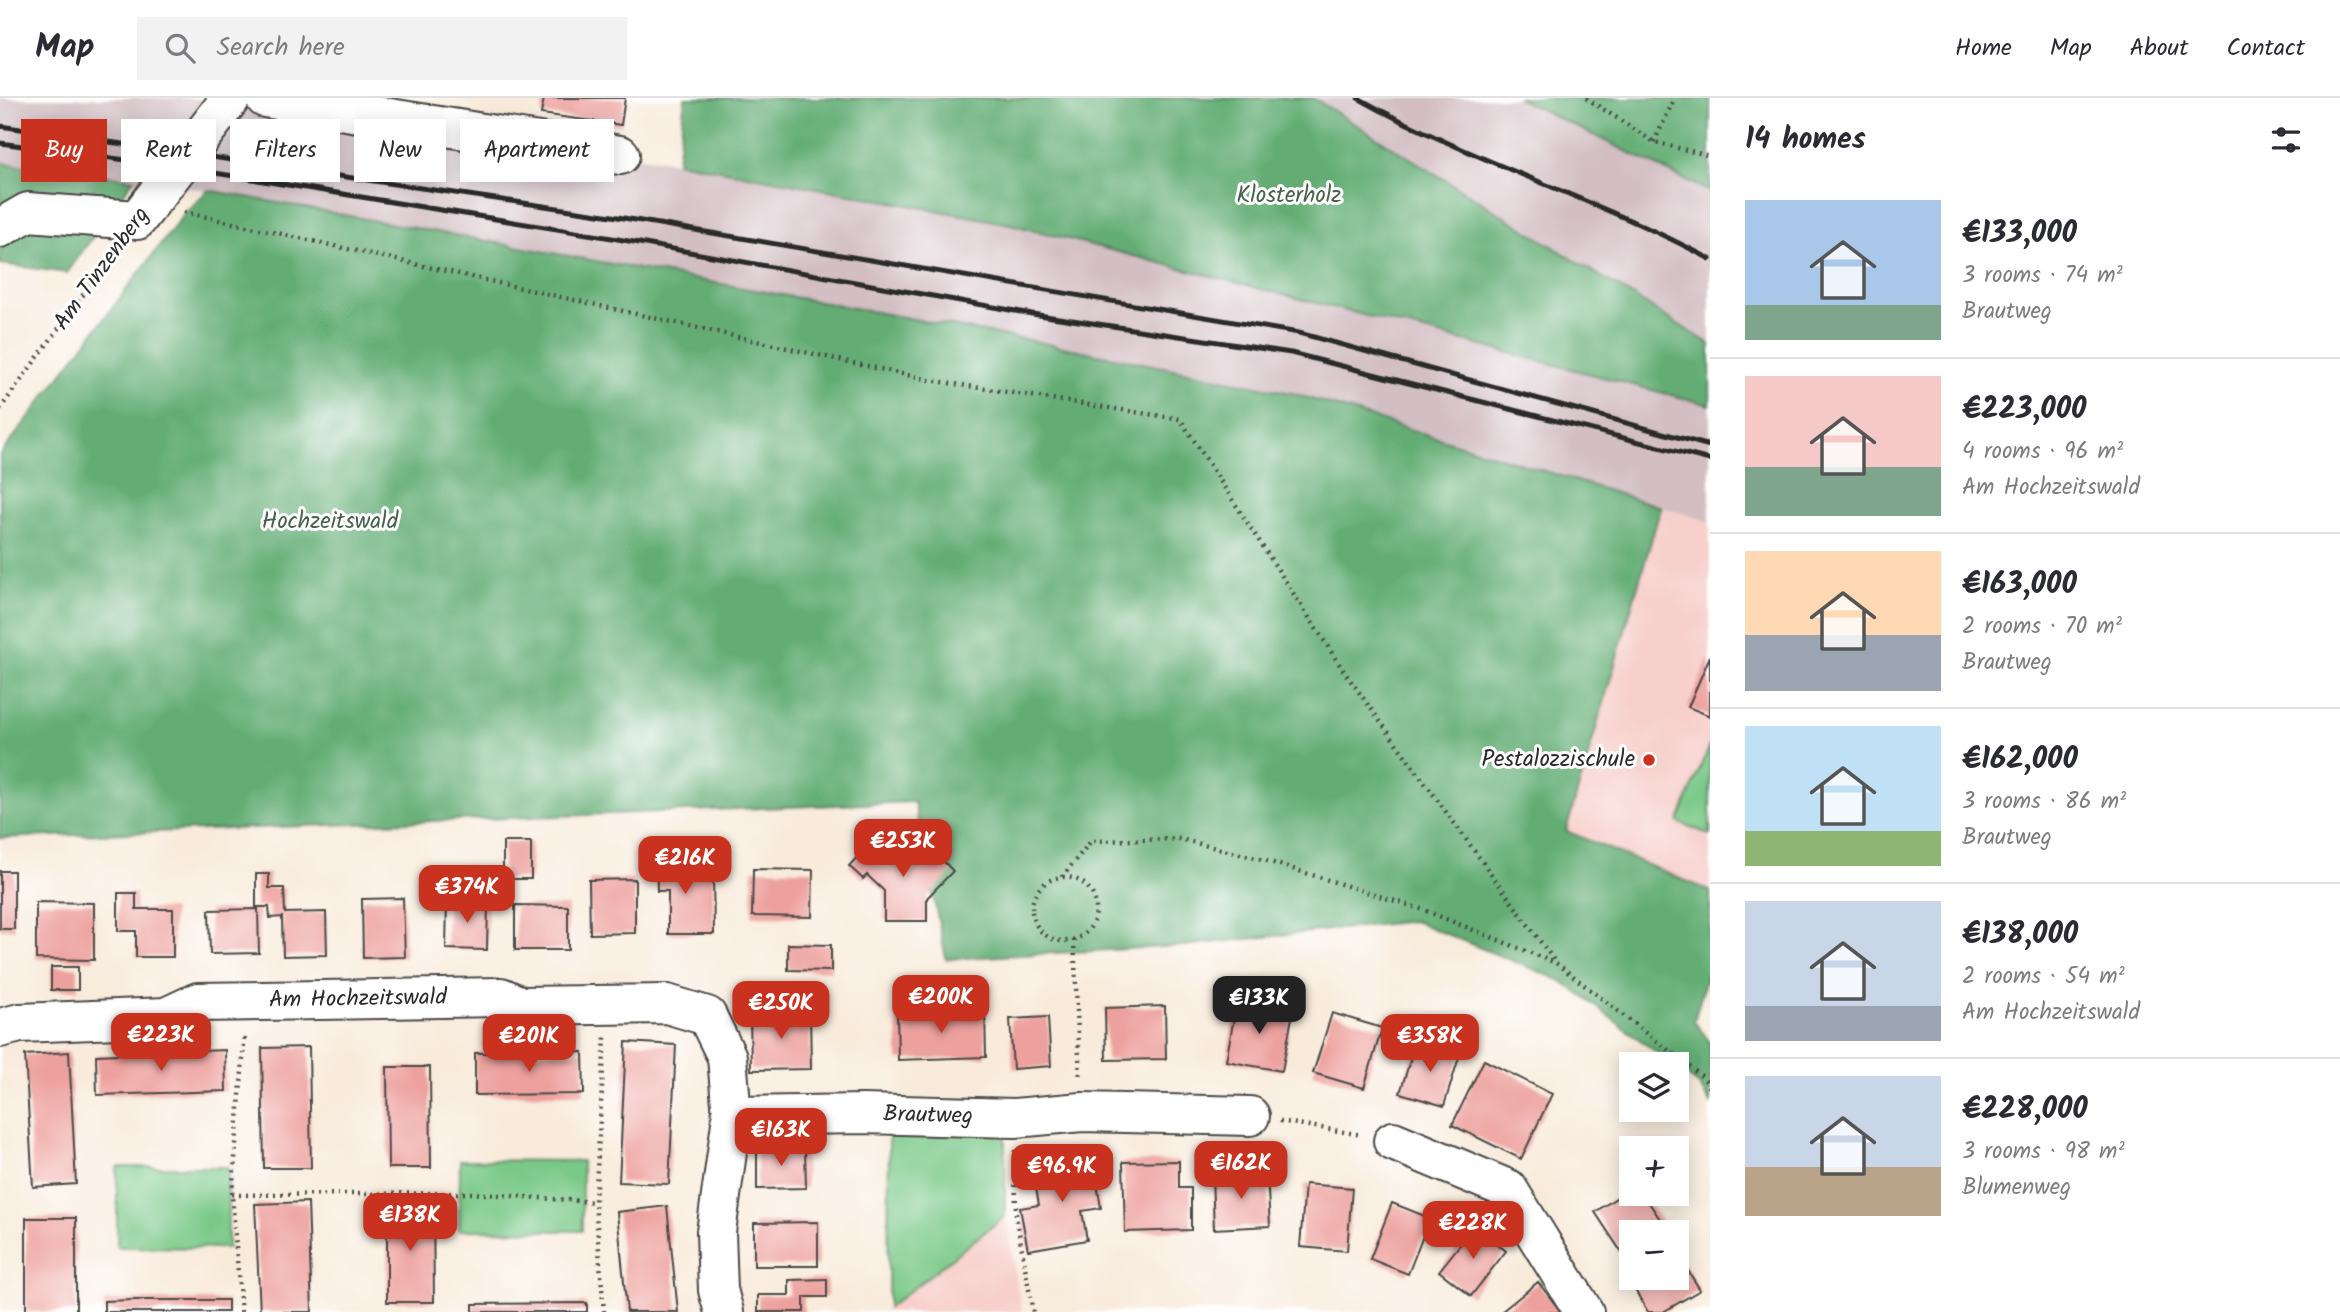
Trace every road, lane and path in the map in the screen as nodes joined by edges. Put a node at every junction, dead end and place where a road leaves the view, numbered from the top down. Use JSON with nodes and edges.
{"nodes":[{"id":1,"x":231,"y":98,"type":"edge"},
{"id":2,"x":265,"y":98,"type":"edge"},
{"id":3,"x":1587,"y":98,"type":"edge"},
{"id":4,"x":1675,"y":98,"type":"edge"},
{"id":5,"x":1654,"y":142,"type":"junction"},
{"id":6,"x":620,"y":155,"type":"dead end"},
{"id":7,"x":1710,"y":156,"type":"edge"},
{"id":8,"x":143,"y":212,"type":"junction"},
{"id":9,"x":0,"y":228,"type":"edge"},
{"id":10,"x":0,"y":409,"type":"edge"},
{"id":11,"x":1062,"y":877,"type":"junction"},
{"id":12,"x":1074,"y":940,"type":"junction"},
{"id":13,"x":1556,"y":963,"type":"junction"},
{"id":14,"x":247,"y":1001,"type":"junction"},
{"id":15,"x":607,"y":1005,"type":"junction"},
{"id":16,"x":0,"y":1028,"type":"edge"},
{"id":17,"x":1710,"y":1088,"type":"edge"},
{"id":18,"x":1082,"y":1112,"type":"junction"},
{"id":19,"x":732,"y":1115,"type":"junction"},
{"id":20,"x":1250,"y":1116,"type":"joint"},
{"id":21,"x":1015,"y":1118,"type":"junction"},
{"id":22,"x":1394,"y":1141,"type":"joint"},
{"id":23,"x":232,"y":1195,"type":"junction"},
{"id":24,"x":595,"y":1202,"type":"junction"},
{"id":25,"x":241,"y":1312,"type":"edge"},
{"id":26,"x":604,"y":1312,"type":"edge"},
{"id":27,"x":724,"y":1312,"type":"edge"},
{"id":28,"x":1033,"y":1312,"type":"edge"},
{"id":29,"x":1584,"y":1312,"type":"edge"}],
"edges":[{"from":1,"to":8,"type":"street","name":"Am Tinzenberg"},
{"from":2,"to":6,"type":"street"},
{"from":3,"to":5,"type":"path"},
{"from":4,"to":5,"type":"path"},
{"from":5,"to":7,"type":"path"},
{"from":8,"to":9,"type":"street"},
{"from":8,"to":10,"type":"path","name":"Am Tinzenberg"},
{"from":8,"to":13,"type":"path"},
{"from":11,"to":12,"type":"path"},
{"from":11,"to":12,"type":"path"},
{"from":11,"to":13,"type":"path"},
{"from":12,"to":18,"type":"path"},
{"from":13,"to":17,"type":"path"},
{"from":14,"to":15,"type":"street","name":"Am Hochzeitswald"},
{"from":14,"to":16,"type":"street","name":"Am Hochzeitswald"},
{"from":14,"to":23,"type":"path"},
{"from":15,"to":19,"type":"street","name":"Am Hochzeitswald"},
{"from":15,"to":24,"type":"path"},
{"from":18,"to":20,"type":"street","name":"Brautweg"},
{"from":18,"to":21,"type":"street","name":"Brautweg"},
{"from":19,"to":21,"type":"street","name":"Brautweg"},
{"from":19,"to":27,"type":"street","name":"Am Hochzeitswald"},
{"from":20,"to":22,"type":"path"},
{"from":21,"to":28,"type":"path"},
{"from":22,"to":29,"type":"street"},
{"from":23,"to":24,"type":"path"},
{"from":23,"to":25,"type":"path"},
{"from":24,"to":26,"type":"path"}]}
